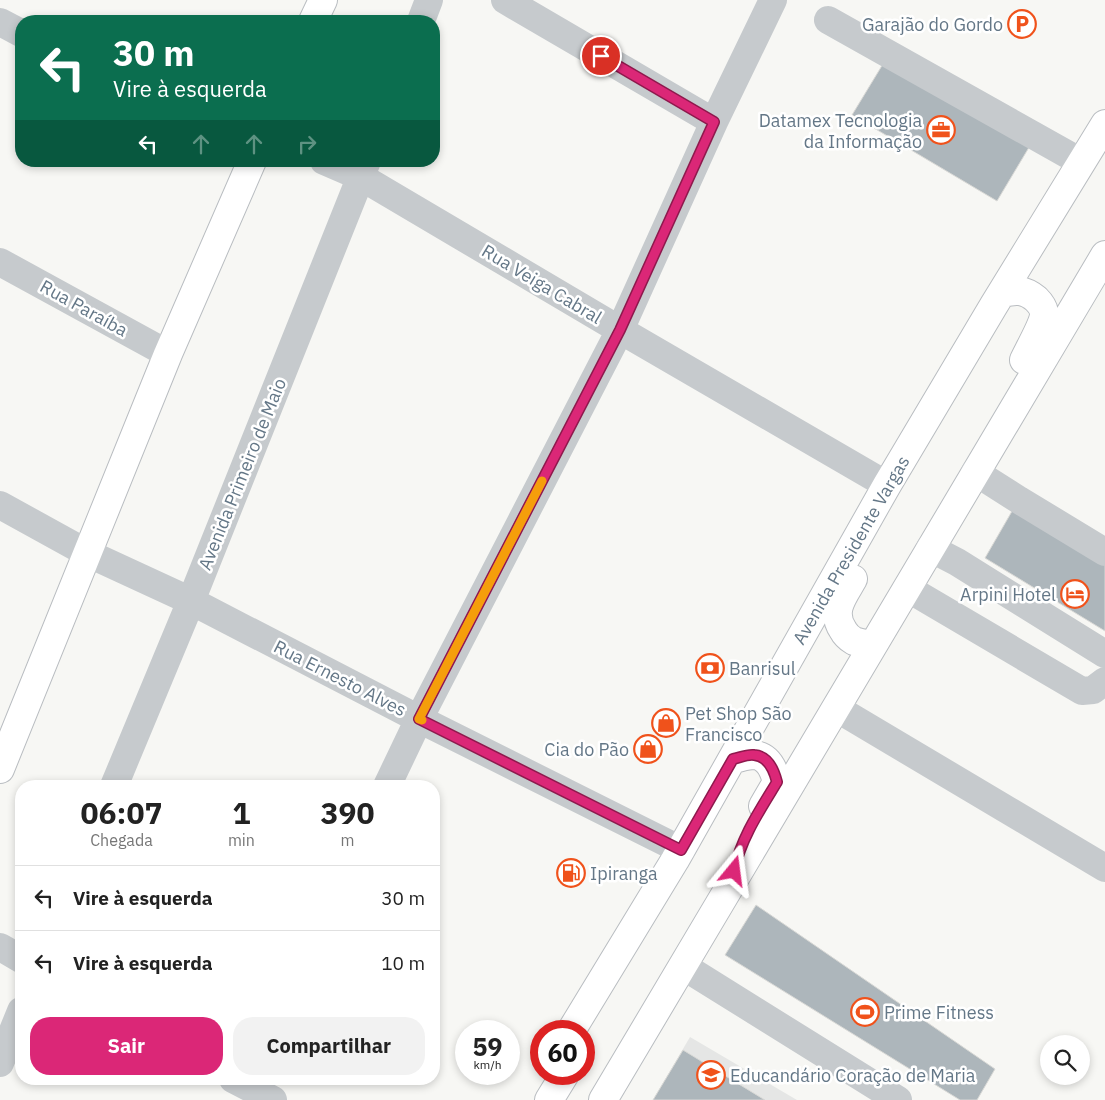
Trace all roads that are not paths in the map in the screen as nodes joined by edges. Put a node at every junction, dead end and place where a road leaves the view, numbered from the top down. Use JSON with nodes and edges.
{"nodes":[{"id":1,"x":323,"y":0,"type":"edge"},
{"id":2,"x":429,"y":0,"type":"edge"},
{"id":3,"x":505,"y":0,"type":"edge"},
{"id":4,"x":773,"y":0,"type":"edge"},
{"id":5,"x":317,"y":15,"type":"edge"},
{"id":6,"x":423,"y":15,"type":"edge"},
{"id":7,"x":828,"y":20,"type":"dead end"},
{"id":8,"x":0,"y":22,"type":"edge"},
{"id":9,"x":15,"y":30,"type":"edge"},
{"id":10,"x":714,"y":122,"type":"junction"},
{"id":11,"x":1105,"y":124,"type":"edge"},
{"id":12,"x":1081,"y":162,"type":"junction"},
{"id":13,"x":249,"y":167,"type":"edge"},
{"id":14,"x":364,"y":169,"type":"edge"},
{"id":15,"x":1105,"y":255,"type":"edge"},
{"id":16,"x":0,"y":262,"type":"edge"},
{"id":17,"x":1002,"y":293,"type":"junction"},
{"id":18,"x":620,"y":330,"type":"junction"},
{"id":19,"x":168,"y":354,"type":"junction"},
{"id":20,"x":976,"y":472,"type":"junction"},
{"id":21,"x":887,"y":485,"type":"junction"},
{"id":22,"x":0,"y":505,"type":"edge"},
{"id":23,"x":930,"y":548,"type":"junction"},
{"id":24,"x":1105,"y":552,"type":"edge"},
{"id":25,"x":87,"y":553,"type":"junction"},
{"id":26,"x":906,"y":588,"type":"junction"},
{"id":27,"x":191,"y":601,"type":"junction"},
{"id":28,"x":873,"y":645,"type":"junction"},
{"id":29,"x":1105,"y":654,"type":"edge"},
{"id":30,"x":1105,"y":681,"type":"edge"},
{"id":31,"x":836,"y":708,"type":"junction"},
{"id":32,"x":419,"y":719,"type":"junction"},
{"id":33,"x":733,"y":759,"type":"junction"},
{"id":34,"x":1,"y":763,"type":"edge"},
{"id":35,"x":116,"y":780,"type":"edge"},
{"id":36,"x":390,"y":780,"type":"edge"},
{"id":37,"x":681,"y":850,"type":"junction"},
{"id":38,"x":1105,"y":868,"type":"edge"},
{"id":39,"x":731,"y":885,"type":"junction"},
{"id":40,"x":0,"y":947,"type":"edge"},
{"id":41,"x":15,"y":956,"type":"edge"},
{"id":42,"x":683,"y":966,"type":"junction"},
{"id":43,"x":578,"y":1020,"type":"edge"},
{"id":44,"x":595,"y":1024,"type":"edge"},
{"id":45,"x":15,"y":1026,"type":"edge"},
{"id":46,"x":0,"y":1063,"type":"edge"},
{"id":47,"x":539,"y":1085,"type":"edge"},
{"id":48,"x":558,"y":1085,"type":"edge"},
{"id":49,"x":241,"y":1086,"type":"edge"},
{"id":50,"x":273,"y":1100,"type":"edge"},
{"id":51,"x":530,"y":1100,"type":"edge"},
{"id":52,"x":549,"y":1100,"type":"edge"},
{"id":53,"x":604,"y":1100,"type":"edge"},
{"id":54,"x":898,"y":1100,"type":"edge"}],
"edges":[{"from":1,"to":5,"type":"main road"},
{"from":2,"to":6,"type":"street"},
{"from":3,"to":10,"type":"street"},
{"from":4,"to":10,"type":"street"},
{"from":7,"to":12,"type":"street"},
{"from":8,"to":9,"type":"street"},
{"from":10,"to":18,"type":"street"},
{"from":11,"to":12,"type":"main road","name":"Avenida Presidente Vargas"},
{"from":12,"to":17,"type":"main road","name":"Avenida Presidente Vargas"},
{"from":13,"to":19,"type":"main road"},
{"from":14,"to":18,"type":"street","name":"Rua Veiga Cabral"},
{"from":14,"to":27,"type":"street","name":"Avenida Primeiro de Maio"},
{"from":15,"to":20,"type":"main road"},
{"from":16,"to":19,"type":"street","name":"Rua Paraíba"},
{"from":17,"to":20,"type":"main road"},
{"from":17,"to":21,"type":"main road","name":"Avenida Presidente Vargas"},
{"from":18,"to":21,"type":"street","name":"Rua Veiga Cabral"},
{"from":18,"to":32,"type":"street"},
{"from":19,"to":25,"type":"main road"},
{"from":20,"to":23,"type":"main road"},
{"from":20,"to":24,"type":"street"},
{"from":21,"to":28,"type":"main road"},
{"from":21,"to":33,"type":"main road","name":"Avenida Presidente Vargas"},
{"from":22,"to":25,"type":"street","name":"Rua Ernesto Alves"},
{"from":23,"to":26,"type":"main road"},
{"from":23,"to":29,"type":"street"},
{"from":25,"to":27,"type":"street","name":"Rua Ernesto Alves"},
{"from":25,"to":34,"type":"main road"},
{"from":26,"to":28,"type":"main road"},
{"from":26,"to":30,"type":"street"},
{"from":27,"to":32,"type":"street","name":"Rua Ernesto Alves"},
{"from":27,"to":35,"type":"street","name":"Avenida Primeiro de Maio"},
{"from":28,"to":31,"type":"main road"},
{"from":31,"to":38,"type":"street"},
{"from":31,"to":39,"type":"main road"},
{"from":32,"to":36,"type":"street"},
{"from":32,"to":37,"type":"street","name":"Rua Ernesto Alves"},
{"from":33,"to":37,"type":"main road","name":"Avenida Presidente Vargas"},
{"from":33,"to":39,"type":"main road"},
{"from":37,"to":43,"type":"main road","name":"Avenida Presidente Vargas"},
{"from":37,"to":44,"type":"main road"},
{"from":39,"to":42,"type":"main road"},
{"from":40,"to":41,"type":"street"},
{"from":42,"to":53,"type":"main road"},
{"from":42,"to":54,"type":"street"},
{"from":45,"to":46,"type":"street"},
{"from":47,"to":51,"type":"main road"},
{"from":48,"to":52,"type":"main road"},
{"from":49,"to":50,"type":"street"}]}
